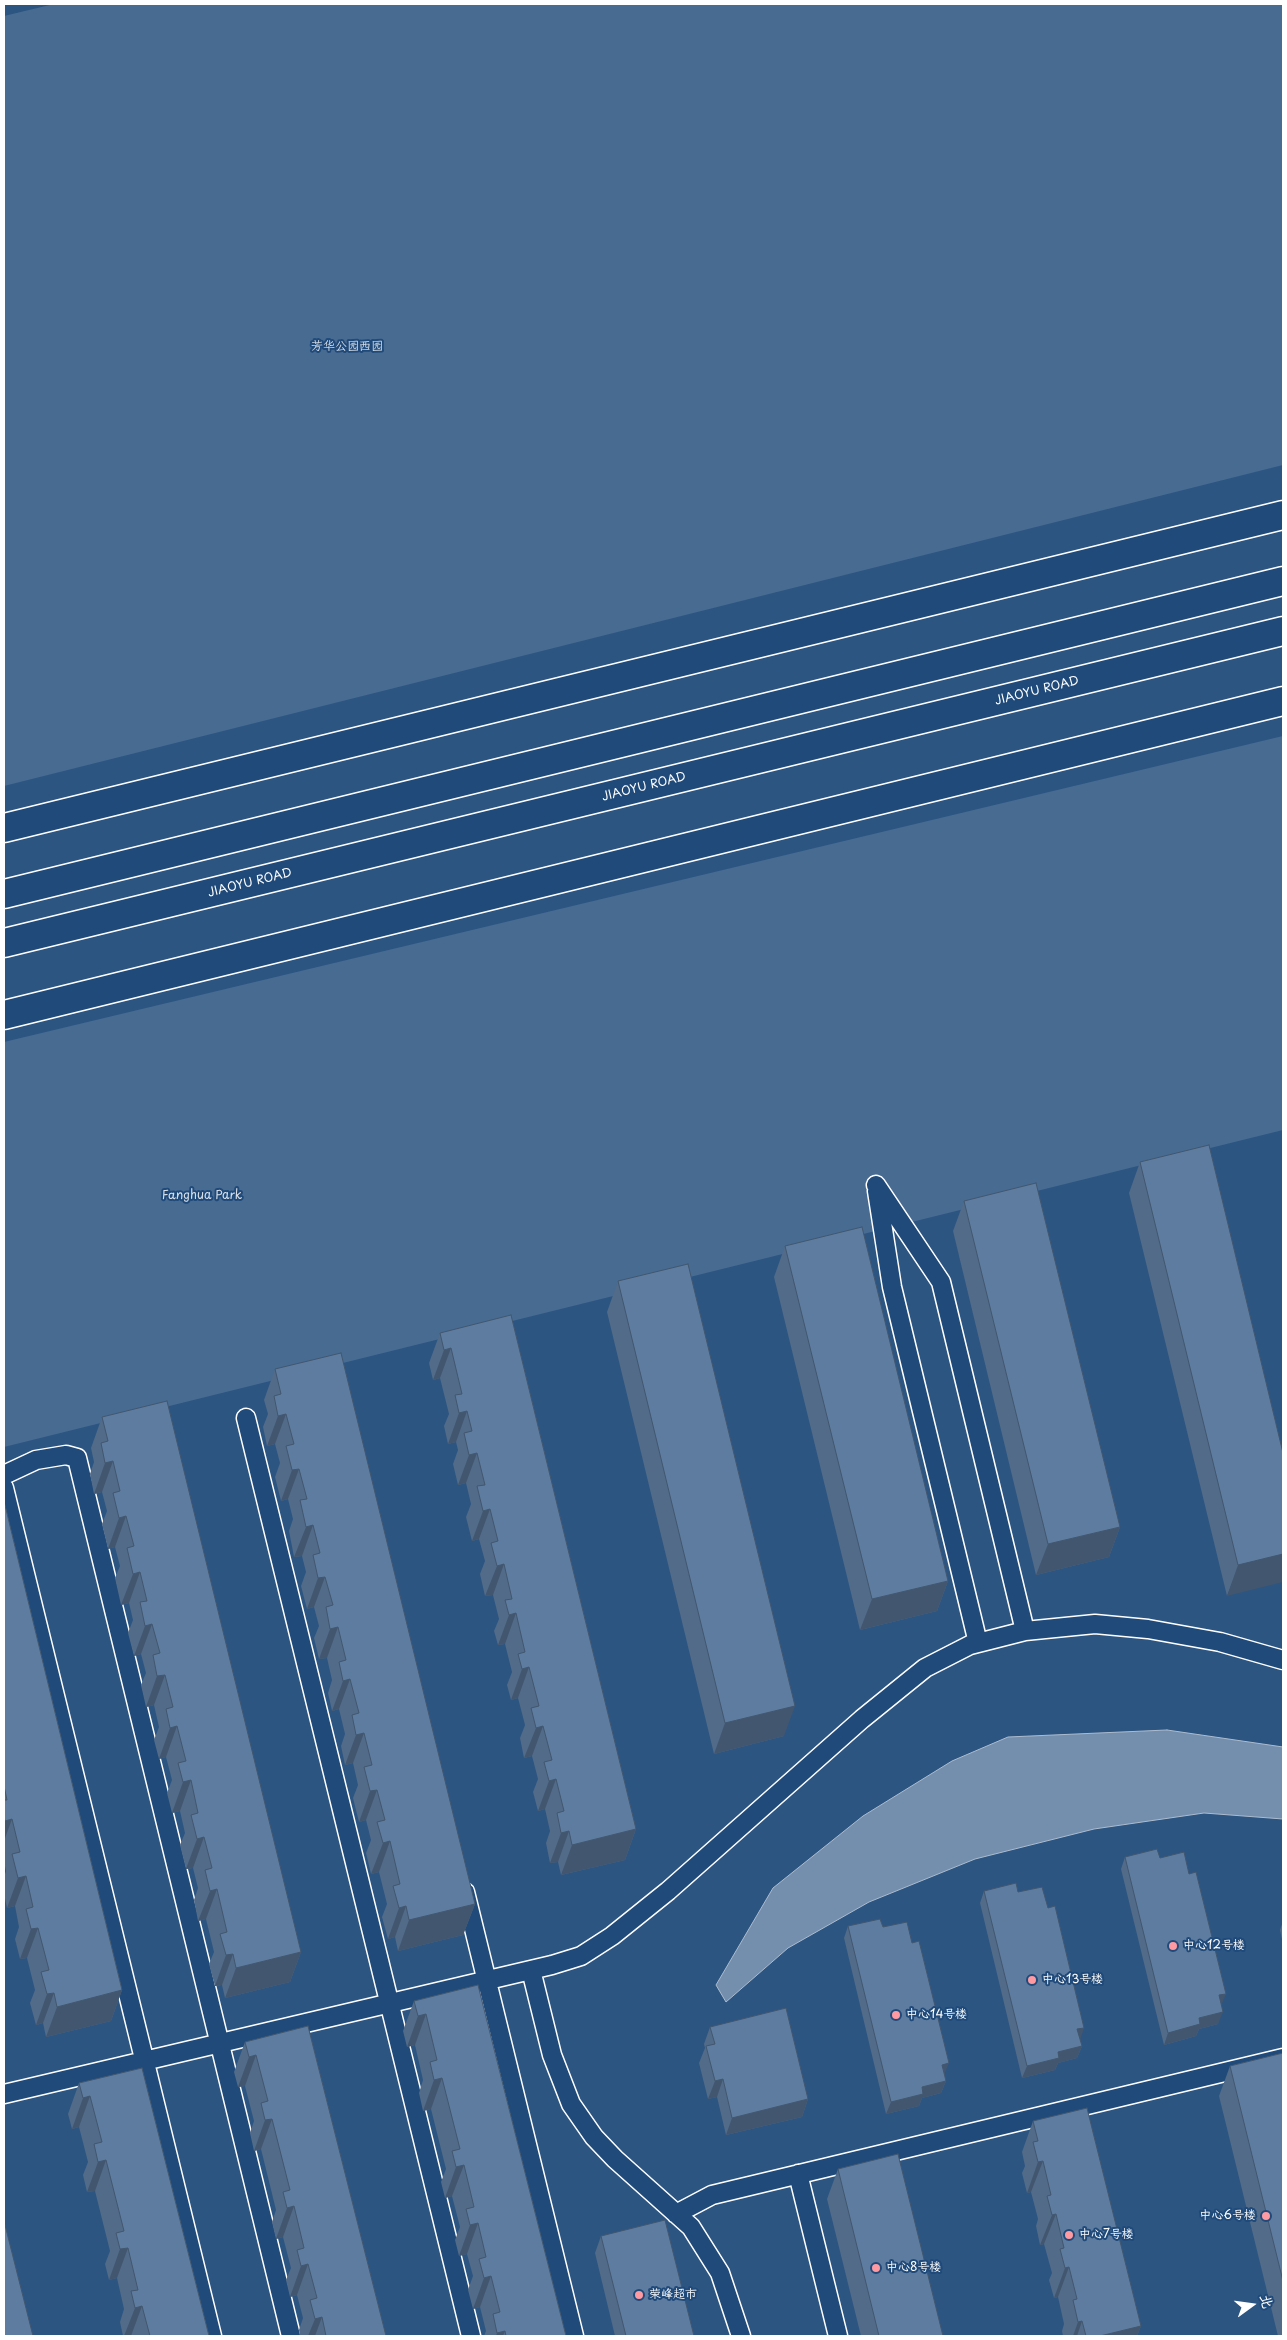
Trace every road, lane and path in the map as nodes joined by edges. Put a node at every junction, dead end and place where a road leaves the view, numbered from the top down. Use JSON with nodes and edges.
{"nodes":[{"id":1,"x":1283,"y":515,"type":"edge"},
{"id":2,"x":1283,"y":581,"type":"edge"},
{"id":3,"x":1283,"y":631,"type":"edge"},
{"id":4,"x":1283,"y":701,"type":"edge"},
{"id":5,"x":4,"y":828,"type":"edge"},
{"id":6,"x":4,"y":894,"type":"edge"},
{"id":7,"x":4,"y":944,"type":"edge"},
{"id":8,"x":4,"y":1016,"type":"edge"},
{"id":9,"x":246,"y":1418,"type":"dead end"},
{"id":10,"x":4,"y":1474,"type":"edge"},
{"id":11,"x":4,"y":1488,"type":"edge"},
{"id":12,"x":1025,"y":1631,"type":"junction"},
{"id":13,"x":978,"y":1643,"type":"junction"},
{"id":14,"x":1283,"y":1660,"type":"edge"},
{"id":15,"x":461,"y":1875,"type":"edge"},
{"id":16,"x":531,"y":1970,"type":"junction"},
{"id":17,"x":486,"y":1980,"type":"junction"},
{"id":18,"x":389,"y":2003,"type":"junction"},
{"id":19,"x":220,"y":2043,"type":"junction"},
{"id":20,"x":1283,"y":2058,"type":"edge"},
{"id":21,"x":145,"y":2061,"type":"junction"},
{"id":22,"x":4,"y":2094,"type":"edge"},
{"id":23,"x":798,"y":2174,"type":"junction"},
{"id":24,"x":676,"y":2214,"type":"junction"},
{"id":25,"x":212,"y":2336,"type":"edge"},
{"id":26,"x":291,"y":2336,"type":"edge"},
{"id":27,"x":471,"y":2336,"type":"edge"},
{"id":28,"x":574,"y":2336,"type":"edge"},
{"id":29,"x":741,"y":2336,"type":"edge"},
{"id":30,"x":838,"y":2336,"type":"edge"}],
"edges":[{"from":1,"to":5,"type":"street"},
{"from":2,"to":6,"type":"street"},
{"from":3,"to":7,"type":"street","name":"JIAOYU ROAD"},
{"from":4,"to":8,"type":"street"},
{"from":9,"to":18,"type":"lane"},
{"from":10,"to":19,"type":"lane"},
{"from":11,"to":21,"type":"lane"},
{"from":12,"to":13,"type":"lane"},
{"from":12,"to":13,"type":"lane"},
{"from":12,"to":14,"type":"lane"},
{"from":13,"to":16,"type":"lane"},
{"from":15,"to":17,"type":"lane"},
{"from":16,"to":17,"type":"lane"},
{"from":16,"to":24,"type":"lane"},
{"from":17,"to":18,"type":"lane"},
{"from":17,"to":28,"type":"lane"},
{"from":18,"to":19,"type":"lane"},
{"from":18,"to":27,"type":"lane"},
{"from":19,"to":21,"type":"lane"},
{"from":19,"to":26,"type":"lane"},
{"from":20,"to":23,"type":"lane"},
{"from":21,"to":22,"type":"lane"},
{"from":21,"to":25,"type":"lane"},
{"from":23,"to":24,"type":"lane"},
{"from":23,"to":30,"type":"lane"},
{"from":24,"to":29,"type":"lane"}]}
